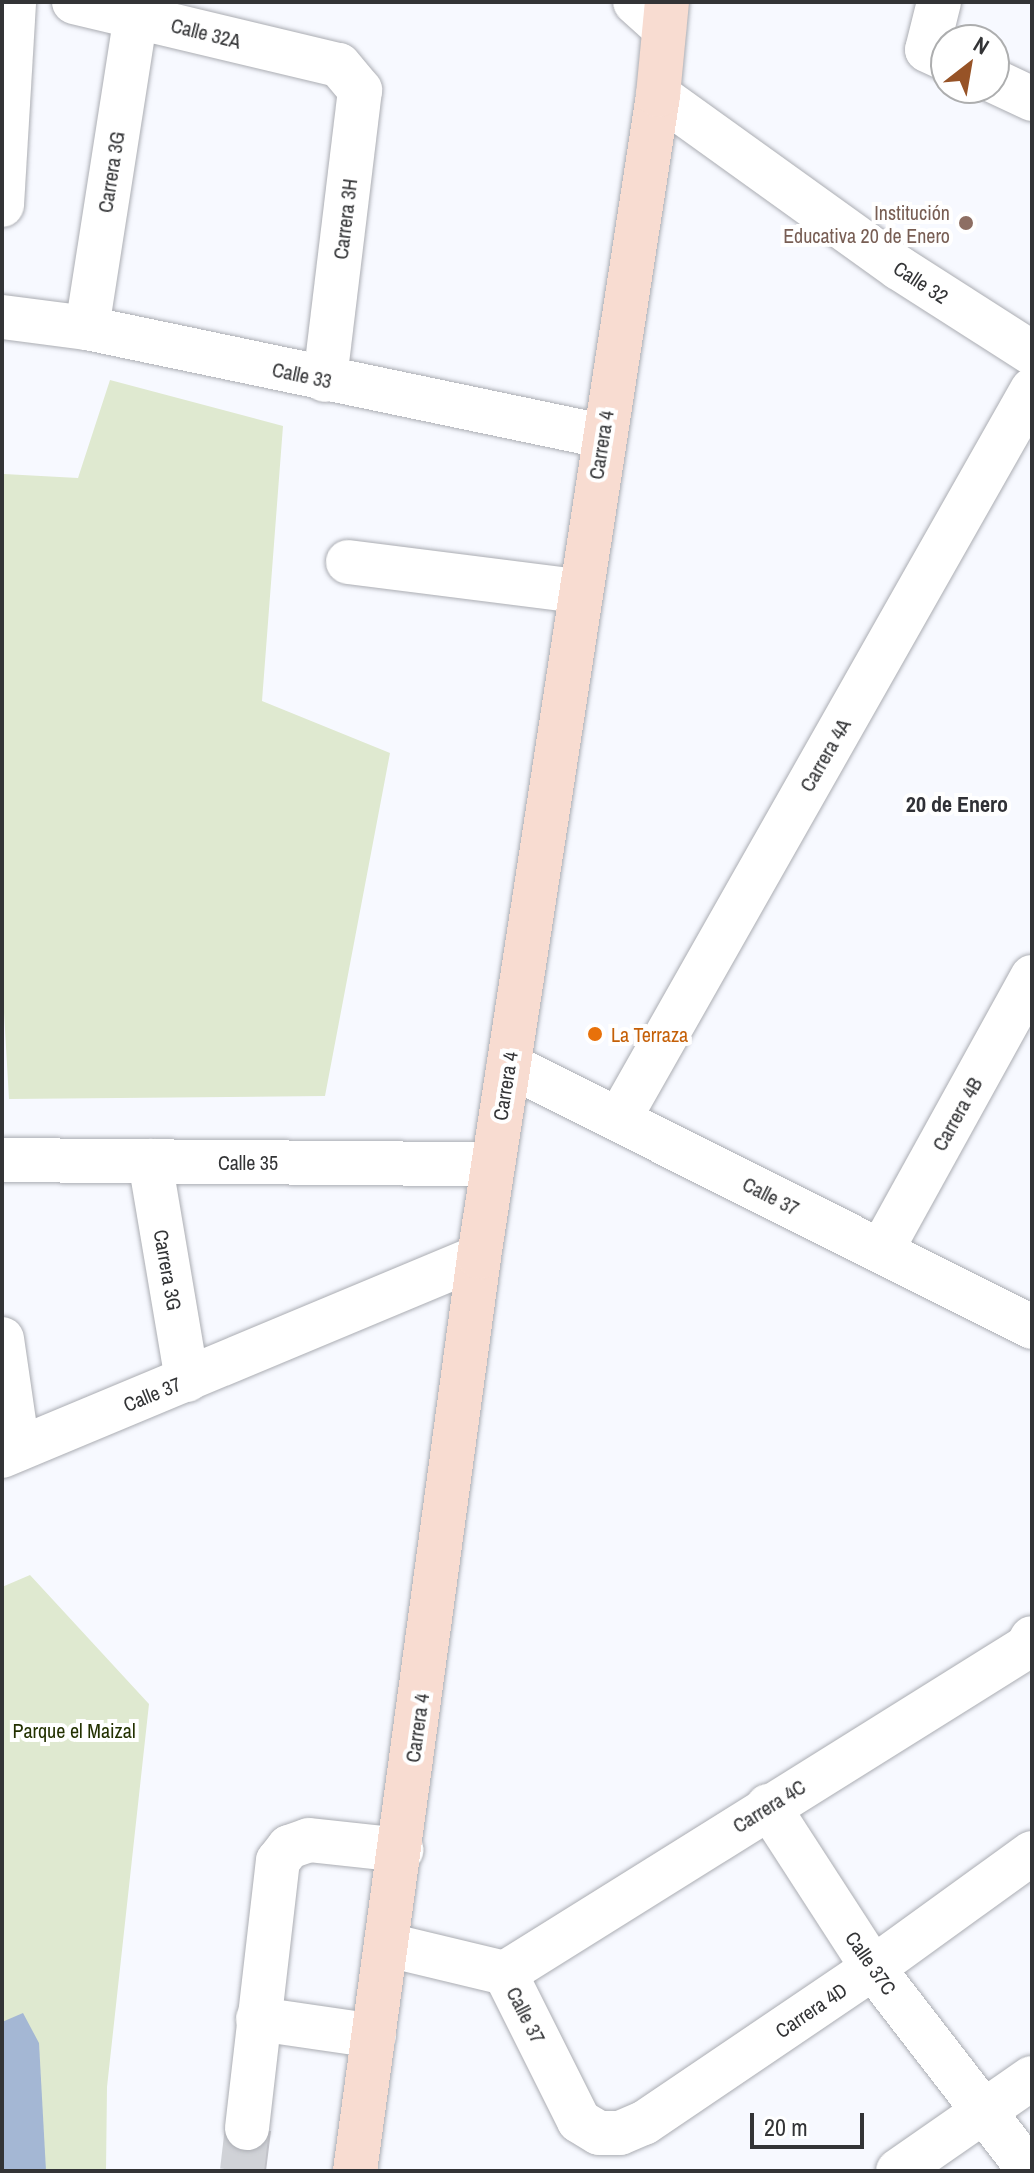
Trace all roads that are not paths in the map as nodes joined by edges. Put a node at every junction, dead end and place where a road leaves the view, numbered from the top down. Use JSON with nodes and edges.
{"nodes":[{"id":1,"x":14,"y":2,"type":"edge"},
{"id":2,"x":74,"y":2,"type":"edge"},
{"id":3,"x":939,"y":2,"type":"edge"},
{"id":4,"x":655,"y":11,"type":"edge"},
{"id":5,"x":136,"y":15,"type":"junction"},
{"id":6,"x":938,"y":24,"type":"edge"},
{"id":7,"x":339,"y":65,"type":"joint"},
{"id":8,"x":1010,"y":89,"type":"edge"},
{"id":9,"x":658,"y":95,"type":"junction"},
{"id":10,"x":1032,"y":99,"type":"edge"},
{"id":11,"x":2,"y":205,"type":"edge"},
{"id":12,"x":2,"y":317,"type":"edge"},
{"id":13,"x":87,"y":328,"type":"junction"},
{"id":14,"x":1032,"y":353,"type":"edge"},
{"id":15,"x":325,"y":380,"type":"junction"},
{"id":16,"x":1032,"y":390,"type":"edge"},
{"id":17,"x":602,"y":436,"type":"junction"},
{"id":18,"x":348,"y":562,"type":"dead end"},
{"id":19,"x":579,"y":591,"type":"junction"},
{"id":20,"x":1032,"y":977,"type":"edge"},
{"id":21,"x":509,"y":1065,"type":"junction"},
{"id":22,"x":619,"y":1119,"type":"junction"},
{"id":23,"x":2,"y":1160,"type":"edge"},
{"id":24,"x":150,"y":1161,"type":"junction"},
{"id":25,"x":493,"y":1164,"type":"junction"},
{"id":26,"x":881,"y":1251,"type":"junction"},
{"id":27,"x":479,"y":1257,"type":"junction"},
{"id":28,"x":1032,"y":1327,"type":"edge"},
{"id":29,"x":2,"y":1339,"type":"edge"},
{"id":30,"x":187,"y":1380,"type":"junction"},
{"id":31,"x":10,"y":1452,"type":"edge"},
{"id":32,"x":1030,"y":1646,"type":"edge"},
{"id":33,"x":768,"y":1806,"type":"junction"},
{"id":34,"x":401,"y":1850,"type":"junction"},
{"id":35,"x":1032,"y":1853,"type":"edge"},
{"id":36,"x":388,"y":1945,"type":"junction"},
{"id":37,"x":873,"y":1968,"type":"junction"},
{"id":38,"x":505,"y":1973,"type":"junction"},
{"id":39,"x":258,"y":2019,"type":"junction"},
{"id":40,"x":374,"y":2036,"type":"junction"},
{"id":41,"x":1032,"y":2078,"type":"edge"},
{"id":42,"x":986,"y":2111,"type":"junction"},
{"id":43,"x":579,"y":2121,"type":"joint"},
{"id":44,"x":247,"y":2128,"type":"tunnel mouth"},
{"id":45,"x":355,"y":2171,"type":"edge"},
{"id":46,"x":898,"y":2171,"type":"edge"},
{"id":47,"x":1030,"y":2171,"type":"edge"}],
"edges":[{"from":1,"to":11,"type":"street"},
{"from":2,"to":5,"type":"street","name":"Calle 32A"},
{"from":3,"to":6,"type":"street"},
{"from":4,"to":9,"type":"main road","name":"Carrera 4"},
{"from":5,"to":7,"type":"street","name":"Calle 32A"},
{"from":5,"to":13,"type":"street","name":"Carrera 3G"},
{"from":7,"to":15,"type":"street","name":"Carrera 3H"},
{"from":8,"to":10,"type":"street"},
{"from":9,"to":14,"type":"street","name":"Calle 32"},
{"from":9,"to":17,"type":"main road","name":"Carrera 4"},
{"from":12,"to":13,"type":"street","name":"Calle 33"},
{"from":13,"to":15,"type":"street","name":"Calle 33"},
{"from":15,"to":17,"type":"street","name":"Calle 33"},
{"from":16,"to":22,"type":"street","name":"Carrera 4A"},
{"from":17,"to":19,"type":"main road","name":"Carrera 4"},
{"from":18,"to":19,"type":"street"},
{"from":19,"to":21,"type":"main road","name":"Carrera 4"},
{"from":20,"to":26,"type":"street","name":"Carrera 4B"},
{"from":21,"to":22,"type":"street","name":"Calle 37"},
{"from":21,"to":25,"type":"main road","name":"Carrera 4"},
{"from":22,"to":26,"type":"street","name":"Calle 37"},
{"from":23,"to":24,"type":"street","name":"Calle 35"},
{"from":24,"to":25,"type":"street","name":"Calle 35"},
{"from":24,"to":30,"type":"street","name":"Carrera 3G"},
{"from":25,"to":27,"type":"main road","name":"Carrera 4"},
{"from":26,"to":28,"type":"street","name":"Calle 37"},
{"from":27,"to":30,"type":"street","name":"Calle 37"},
{"from":27,"to":34,"type":"main road","name":"Carrera 4"},
{"from":29,"to":31,"type":"street"},
{"from":30,"to":31,"type":"street","name":"Calle 37"},
{"from":32,"to":33,"type":"street","name":"Carrera 4C"},
{"from":33,"to":37,"type":"street","name":"Calle 37C"},
{"from":33,"to":38,"type":"street","name":"Carrera 4C"},
{"from":34,"to":36,"type":"main road","name":"Carrera 4"},
{"from":34,"to":39,"type":"street"},
{"from":35,"to":37,"type":"street","name":"Carrera 4D"},
{"from":36,"to":38,"type":"street","name":"Calle 37"},
{"from":36,"to":40,"type":"main road","name":"Carrera 4"},
{"from":37,"to":42,"type":"street","name":"Calle 37C"},
{"from":37,"to":43,"type":"street","name":"Carrera 4D"},
{"from":38,"to":43,"type":"street","name":"Calle 37"},
{"from":39,"to":40,"type":"street"},
{"from":39,"to":44,"type":"street"},
{"from":40,"to":45,"type":"main road","name":"Carrera 4"},
{"from":41,"to":42,"type":"street"},
{"from":42,"to":46,"type":"street"},
{"from":42,"to":47,"type":"street","name":"Calle 37C"}]}
